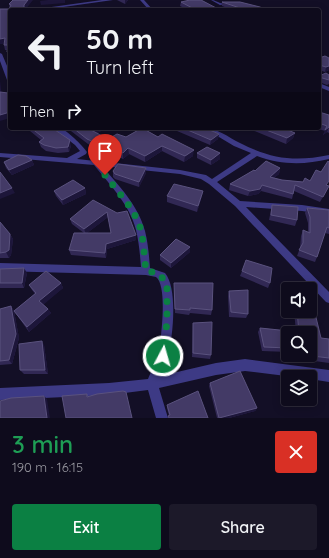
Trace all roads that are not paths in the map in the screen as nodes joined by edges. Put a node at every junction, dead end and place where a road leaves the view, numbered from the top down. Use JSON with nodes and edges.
{"nodes":[{"id":1,"x":111,"y":0,"type":"edge"},
{"id":2,"x":142,"y":0,"type":"edge"},
{"id":3,"x":213,"y":0,"type":"edge"},
{"id":4,"x":237,"y":3,"type":"edge"},
{"id":5,"x":35,"y":7,"type":"edge"},
{"id":6,"x":149,"y":8,"type":"edge"},
{"id":7,"x":0,"y":54,"type":"edge"},
{"id":8,"x":8,"y":79,"type":"edge"},
{"id":9,"x":59,"y":130,"type":"edge"},
{"id":10,"x":211,"y":130,"type":"edge"},
{"id":11,"x":255,"y":154,"type":"junction"},
{"id":12,"x":0,"y":155,"type":"edge"},
{"id":13,"x":329,"y":157,"type":"edge"},
{"id":14,"x":68,"y":161,"type":"junction"},
{"id":15,"x":96,"y":163,"type":"junction"},
{"id":16,"x":212,"y":182,"type":"junction"},
{"id":17,"x":238,"y":204,"type":"junction"},
{"id":18,"x":329,"y":212,"type":"edge"},
{"id":19,"x":0,"y":267,"type":"edge"},
{"id":20,"x":146,"y":271,"type":"junction"},
{"id":21,"x":329,"y":299,"type":"edge"},
{"id":22,"x":329,"y":376,"type":"edge"},
{"id":23,"x":152,"y":384,"type":"junction"},
{"id":24,"x":0,"y":394,"type":"edge"},
{"id":25,"x":162,"y":418,"type":"edge"}],
"edges":[{"from":1,"to":5,"type":"street"},
{"from":2,"to":6,"type":"street"},
{"from":3,"to":4,"type":"street"},
{"from":7,"to":8,"type":"street"},
{"from":9,"to":14,"type":"street"},
{"from":10,"to":11,"type":"street"},
{"from":11,"to":13,"type":"street"},
{"from":11,"to":16,"type":"street"},
{"from":12,"to":14,"type":"street"},
{"from":14,"to":15,"type":"street"},
{"from":15,"to":16,"type":"street"},
{"from":15,"to":20,"type":"street"},
{"from":16,"to":17,"type":"street"},
{"from":17,"to":18,"type":"street"},
{"from":17,"to":21,"type":"street"},
{"from":19,"to":20,"type":"street"},
{"from":20,"to":23,"type":"street"},
{"from":22,"to":23,"type":"street"},
{"from":23,"to":24,"type":"street"},
{"from":23,"to":25,"type":"street"}]}
